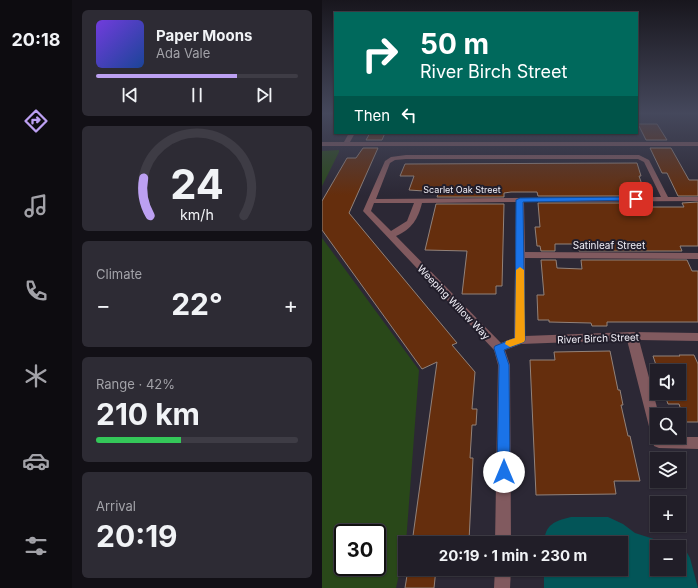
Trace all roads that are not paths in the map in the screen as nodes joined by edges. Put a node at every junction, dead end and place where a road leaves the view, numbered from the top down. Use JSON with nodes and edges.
{"nodes":[{"id":1,"x":348,"y":140,"type":"edge"},
{"id":2,"x":322,"y":144,"type":"edge"},
{"id":3,"x":346,"y":144,"type":"junction"},
{"id":4,"x":698,"y":144,"type":"edge"},
{"id":5,"x":665,"y":198,"type":"junction"},
{"id":6,"x":698,"y":199,"type":"edge"},
{"id":7,"x":419,"y":200,"type":"junction"},
{"id":8,"x":520,"y":200,"type":"junction"},
{"id":9,"x":370,"y":201,"type":"junction"},
{"id":10,"x":390,"y":235,"type":"junction"},
{"id":11,"x":520,"y":255,"type":"junction"},
{"id":12,"x":698,"y":256,"type":"edge"},
{"id":13,"x":632,"y":336,"type":"junction"},
{"id":14,"x":698,"y":337,"type":"edge"},
{"id":15,"x":520,"y":340,"type":"junction"},
{"id":16,"x":499,"y":348,"type":"junction"},
{"id":17,"x":651,"y":408,"type":"edge"},
{"id":18,"x":686,"y":441,"type":"edge"},
{"id":19,"x":698,"y":443,"type":"edge"},
{"id":20,"x":503,"y":536,"type":"edge"},
{"id":21,"x":503,"y":576,"type":"edge"},
{"id":22,"x":502,"y":588,"type":"edge"}],
"edges":[{"from":1,"to":3,"type":"street"},
{"from":2,"to":3,"type":"street"},
{"from":3,"to":4,"type":"street"},
{"from":5,"to":6,"type":"street","name":"Scarlet Oak Street"},
{"from":5,"to":8,"type":"street","name":"Scarlet Oak Street"},
{"from":5,"to":9,"type":"street"},
{"from":7,"to":8,"type":"street","name":"Scarlet Oak Street"},
{"from":7,"to":9,"type":"street","name":"Scarlet Oak Street"},
{"from":7,"to":10,"type":"street"},
{"from":8,"to":11,"type":"street"},
{"from":9,"to":10,"type":"street","name":"Weeping Willow Way"},
{"from":10,"to":16,"type":"street","name":"Weeping Willow Way"},
{"from":11,"to":12,"type":"street","name":"Satinleaf Street"},
{"from":11,"to":15,"type":"street"},
{"from":13,"to":14,"type":"street","name":"River Birch Street"},
{"from":13,"to":15,"type":"street","name":"River Birch Street"},
{"from":13,"to":17,"type":"street"},
{"from":15,"to":16,"type":"street","name":"River Birch Street"},
{"from":16,"to":20,"type":"street","name":"Weeping Willow Way"},
{"from":18,"to":19,"type":"street"},
{"from":21,"to":22,"type":"street"}]}
